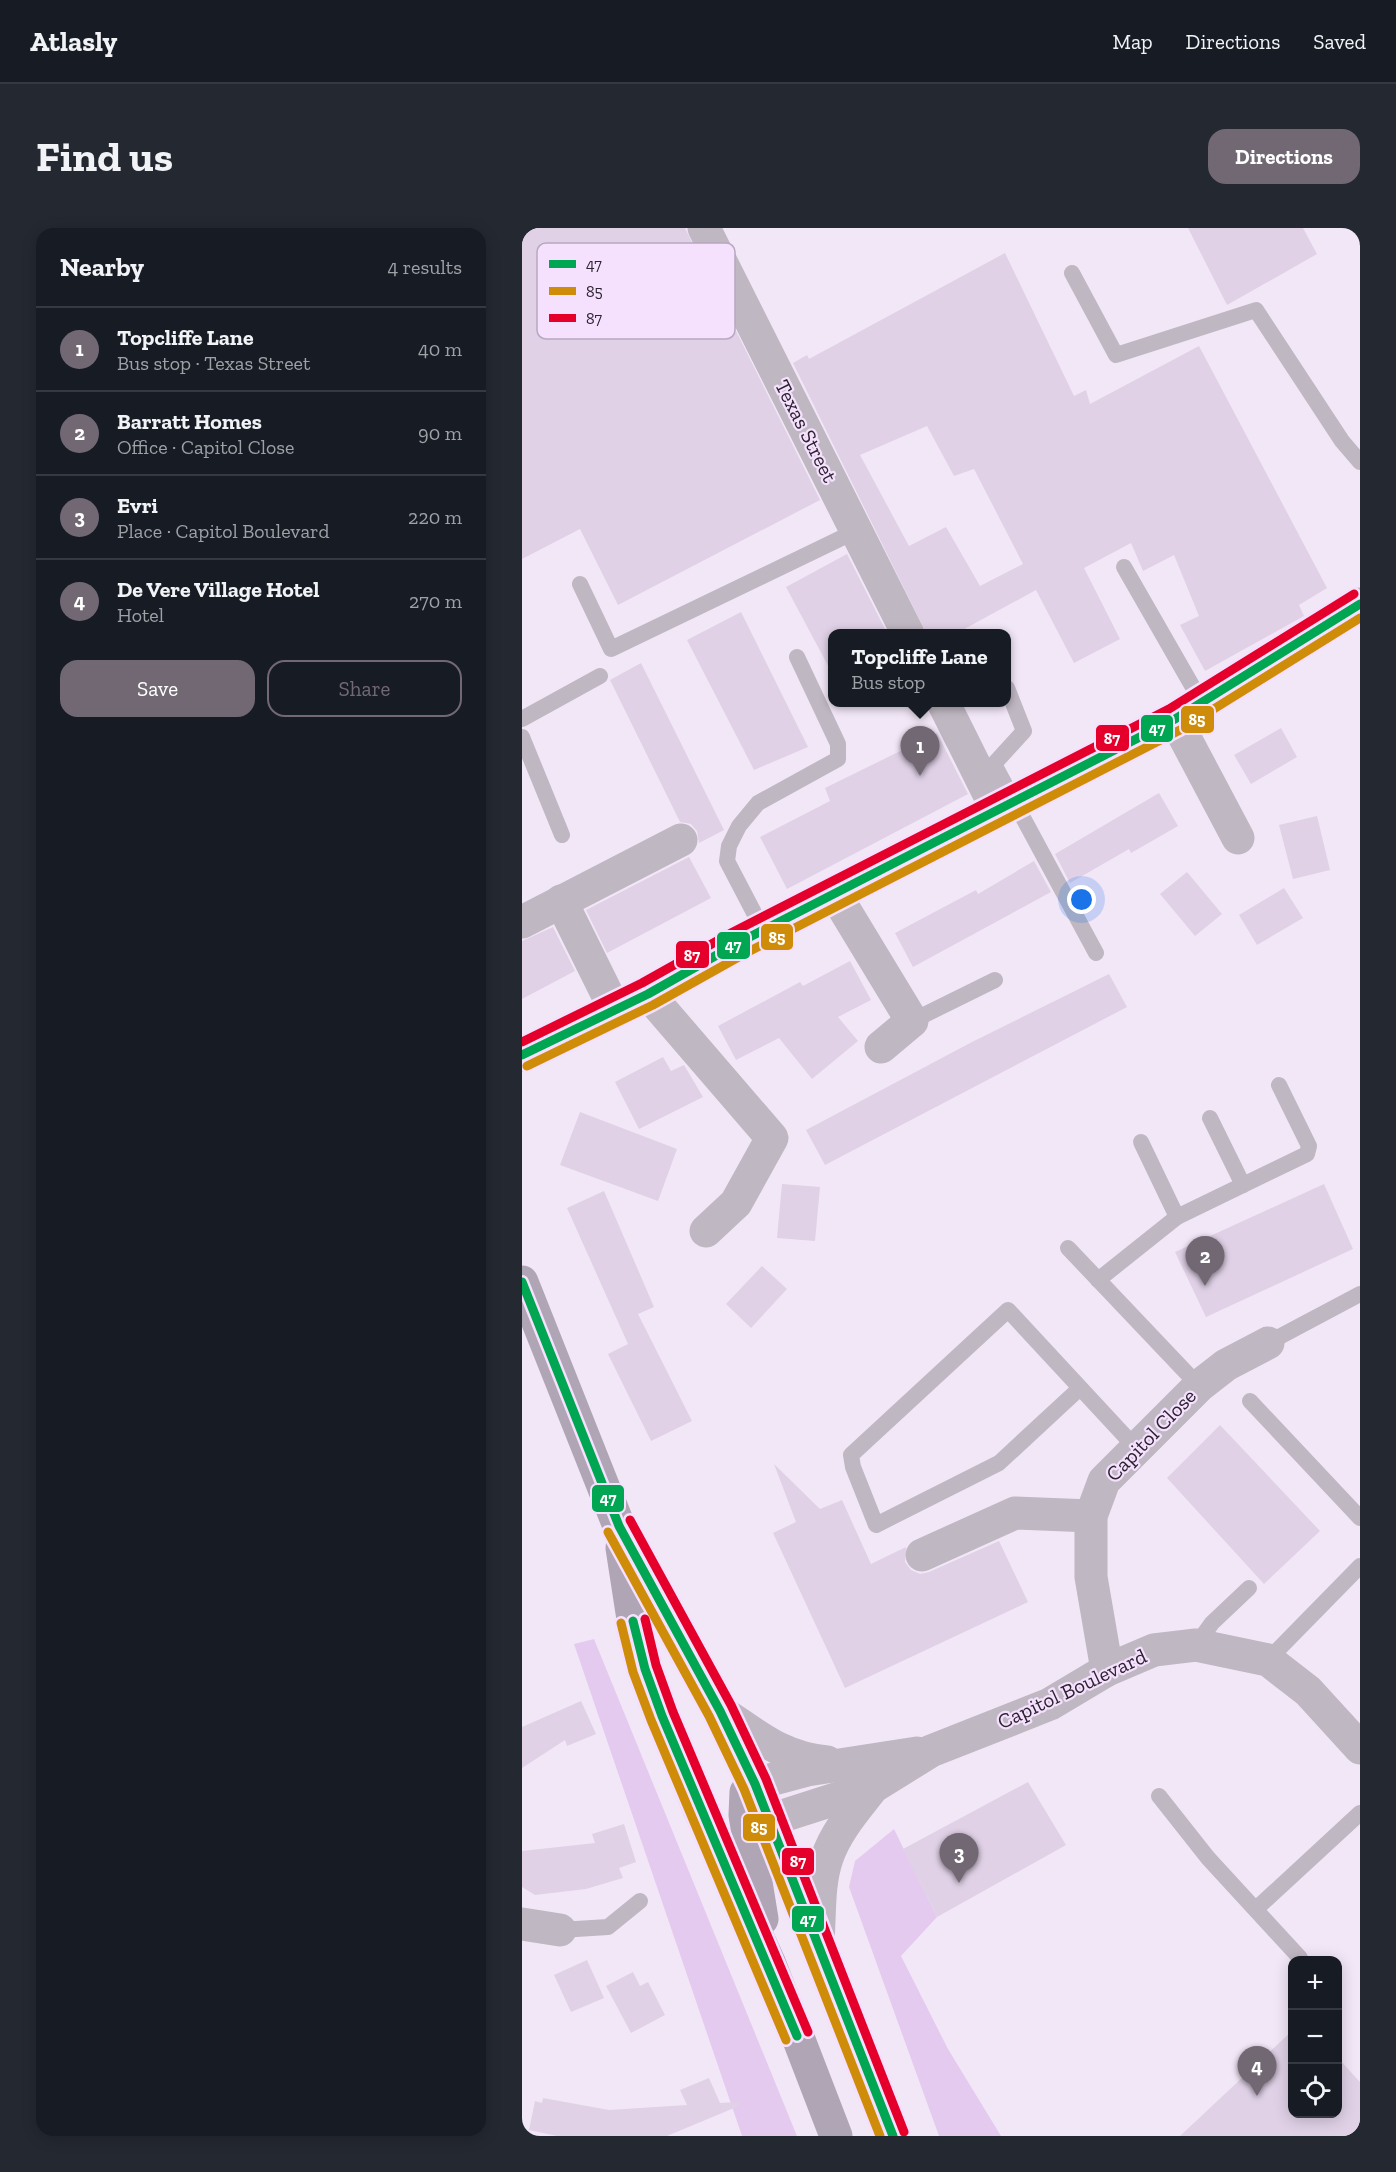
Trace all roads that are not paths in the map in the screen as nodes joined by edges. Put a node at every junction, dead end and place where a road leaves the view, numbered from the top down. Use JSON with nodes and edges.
{"nodes":[{"id":1,"x":704,"y":228,"type":"edge"},
{"id":2,"x":712,"y":243,"type":"edge"},
{"id":3,"x":1072,"y":273,"type":"dead end"},
{"id":4,"x":735,"y":290,"type":"edge"},
{"id":5,"x":1360,"y":462,"type":"edge"},
{"id":6,"x":856,"y":531,"type":"junction"},
{"id":7,"x":1124,"y":567,"type":"dead end"},
{"id":8,"x":580,"y":584,"type":"dead end"},
{"id":9,"x":1360,"y":604,"type":"edge"},
{"id":10,"x":906,"y":629,"type":"edge"},
{"id":11,"x":797,"y":657,"type":"dead end"},
{"id":12,"x":600,"y":676,"type":"dead end"},
{"id":13,"x":1011,"y":698,"type":"edge"},
{"id":14,"x":946,"y":707,"type":"edge"},
{"id":15,"x":1189,"y":711,"type":"junction"},
{"id":16,"x":522,"y":719,"type":"edge"},
{"id":17,"x":522,"y":737,"type":"edge"},
{"id":18,"x":1005,"y":805,"type":"junction"},
{"id":19,"x":562,"y":835,"type":"dead end"},
{"id":20,"x":1238,"y":838,"type":"dead end"},
{"id":21,"x":681,"y":840,"type":"dead end"},
{"id":22,"x":835,"y":894,"type":"junction"},
{"id":23,"x":561,"y":901,"type":"junction"},
{"id":24,"x":522,"y":922,"type":"edge"},
{"id":25,"x":763,"y":930,"type":"junction"},
{"id":26,"x":1096,"y":952,"type":"dead end"},
{"id":27,"x":995,"y":980,"type":"dead end"},
{"id":28,"x":648,"y":994,"type":"junction"},
{"id":29,"x":615,"y":1010,"type":"junction"},
{"id":30,"x":912,"y":1021,"type":"junction"},
{"id":31,"x":881,"y":1047,"type":"dead end"},
{"id":32,"x":522,"y":1055,"type":"edge"},
{"id":33,"x":1279,"y":1085,"type":"dead end"},
{"id":34,"x":1210,"y":1118,"type":"dead end"},
{"id":35,"x":1141,"y":1142,"type":"dead end"},
{"id":36,"x":1243,"y":1185,"type":"junction"},
{"id":37,"x":1177,"y":1217,"type":"junction"},
{"id":38,"x":706,"y":1231,"type":"dead end"},
{"id":39,"x":1068,"y":1248,"type":"dead end"},
{"id":40,"x":1098,"y":1280,"type":"junction"},
{"id":41,"x":522,"y":1282,"type":"edge"},
{"id":42,"x":1360,"y":1294,"type":"edge"},
{"id":43,"x":1268,"y":1343,"type":"joint"},
{"id":44,"x":1199,"y":1386,"type":"junction"},
{"id":45,"x":1080,"y":1388,"type":"junction"},
{"id":46,"x":1251,"y":1401,"type":"dead end"},
{"id":47,"x":1136,"y":1448,"type":"junction"},
{"id":48,"x":1091,"y":1516,"type":"junction"},
{"id":49,"x":1360,"y":1518,"type":"edge"},
{"id":50,"x":619,"y":1526,"type":"junction"},
{"id":51,"x":922,"y":1555,"type":"dead end"},
{"id":52,"x":1360,"y":1566,"type":"edge"},
{"id":53,"x":1249,"y":1588,"type":"dead end"},
{"id":54,"x":1196,"y":1645,"type":"junction"},
{"id":55,"x":1268,"y":1660,"type":"junction"},
{"id":56,"x":1107,"y":1671,"type":"junction"},
{"id":57,"x":720,"y":1711,"type":"junction"},
{"id":58,"x":1360,"y":1748,"type":"edge"},
{"id":59,"x":931,"y":1751,"type":"junction"},
{"id":60,"x":844,"y":1764,"type":"junction"},
{"id":61,"x":755,"y":1784,"type":"junction"},
{"id":62,"x":873,"y":1786,"type":"junction"},
{"id":63,"x":1159,"y":1796,"type":"dead end"},
{"id":64,"x":699,"y":1809,"type":"junction"},
{"id":65,"x":1360,"y":1813,"type":"edge"},
{"id":66,"x":757,"y":1818,"type":"junction"},
{"id":67,"x":640,"y":1901,"type":"dead end"},
{"id":68,"x":1256,"y":1909,"type":"junction"},
{"id":69,"x":522,"y":1924,"type":"edge"},
{"id":70,"x":560,"y":1930,"type":"joint"},
{"id":71,"x":818,"y":1942,"type":"junction"},
{"id":72,"x":1298,"y":1956,"type":"edge"},
{"id":73,"x":769,"y":1962,"type":"junction"},
{"id":74,"x":836,"y":2136,"type":"edge"},
{"id":75,"x":893,"y":2136,"type":"edge"}],
"edges":[{"from":1,"to":2,"type":"street","name":"Texas Street"},
{"from":3,"to":5,"type":"lane"},
{"from":4,"to":6,"type":"street","name":"Texas Street"},
{"from":6,"to":8,"type":"lane"},
{"from":6,"to":10,"type":"street","name":"Texas Street"},
{"from":7,"to":15,"type":"lane"},
{"from":9,"to":15,"type":"street"},
{"from":11,"to":25,"type":"lane"},
{"from":12,"to":16,"type":"lane"},
{"from":13,"to":18,"type":"lane"},
{"from":14,"to":18,"type":"street"},
{"from":15,"to":18,"type":"street"},
{"from":15,"to":20,"type":"street"},
{"from":17,"to":19,"type":"lane"},
{"from":18,"to":22,"type":"street"},
{"from":18,"to":26,"type":"lane"},
{"from":21,"to":23,"type":"street"},
{"from":22,"to":25,"type":"street"},
{"from":22,"to":30,"type":"street"},
{"from":23,"to":24,"type":"street"},
{"from":23,"to":29,"type":"street"},
{"from":25,"to":28,"type":"street"},
{"from":27,"to":30,"type":"lane"},
{"from":28,"to":29,"type":"street"},
{"from":28,"to":38,"type":"street"},
{"from":29,"to":32,"type":"street"},
{"from":30,"to":31,"type":"street"},
{"from":33,"to":36,"type":"lane"},
{"from":34,"to":36,"type":"lane"},
{"from":35,"to":37,"type":"lane"},
{"from":36,"to":37,"type":"lane"},
{"from":37,"to":40,"type":"lane"},
{"from":39,"to":40,"type":"lane"},
{"from":40,"to":44,"type":"lane"},
{"from":41,"to":50,"type":"main road"},
{"from":42,"to":43,"type":"lane"},
{"from":43,"to":44,"type":"street","name":"Capitol Close"},
{"from":44,"to":47,"type":"street","name":"Capitol Close"},
{"from":45,"to":45,"type":"lane"},
{"from":45,"to":47,"type":"lane"},
{"from":46,"to":49,"type":"lane"},
{"from":47,"to":48,"type":"street","name":"Capitol Close"},
{"from":48,"to":51,"type":"street"},
{"from":48,"to":56,"type":"street","name":"Capitol Close"},
{"from":50,"to":57,"type":"main road"},
{"from":50,"to":64,"type":"main road"},
{"from":52,"to":55,"type":"lane"},
{"from":53,"to":54,"type":"lane"},
{"from":54,"to":55,"type":"street","name":"Capitol Boulevard"},
{"from":54,"to":56,"type":"street","name":"Capitol Boulevard"},
{"from":55,"to":58,"type":"street","name":"Capitol Boulevard"},
{"from":56,"to":59,"type":"street","name":"Capitol Boulevard"},
{"from":57,"to":60,"type":"street","name":"Capitol Boulevard"},
{"from":57,"to":61,"type":"main road"},
{"from":59,"to":60,"type":"street","name":"Capitol Boulevard"},
{"from":59,"to":62,"type":"street","name":"Capitol Boulevard"},
{"from":60,"to":61,"type":"street","name":"Capitol Boulevard"},
{"from":61,"to":66,"type":"main road"},
{"from":62,"to":66,"type":"street","name":"Capitol Boulevard"},
{"from":62,"to":71,"type":"street","name":"Capitol Boulevard"},
{"from":63,"to":68,"type":"lane"},
{"from":64,"to":66,"type":"main road"},
{"from":64,"to":73,"type":"main road"},
{"from":65,"to":68,"type":"lane"},
{"from":66,"to":71,"type":"main road"},
{"from":66,"to":73,"type":"main road"},
{"from":67,"to":70,"type":"lane"},
{"from":68,"to":72,"type":"lane"},
{"from":69,"to":70,"type":"street"},
{"from":71,"to":75,"type":"main road"},
{"from":73,"to":74,"type":"main road"}]}
